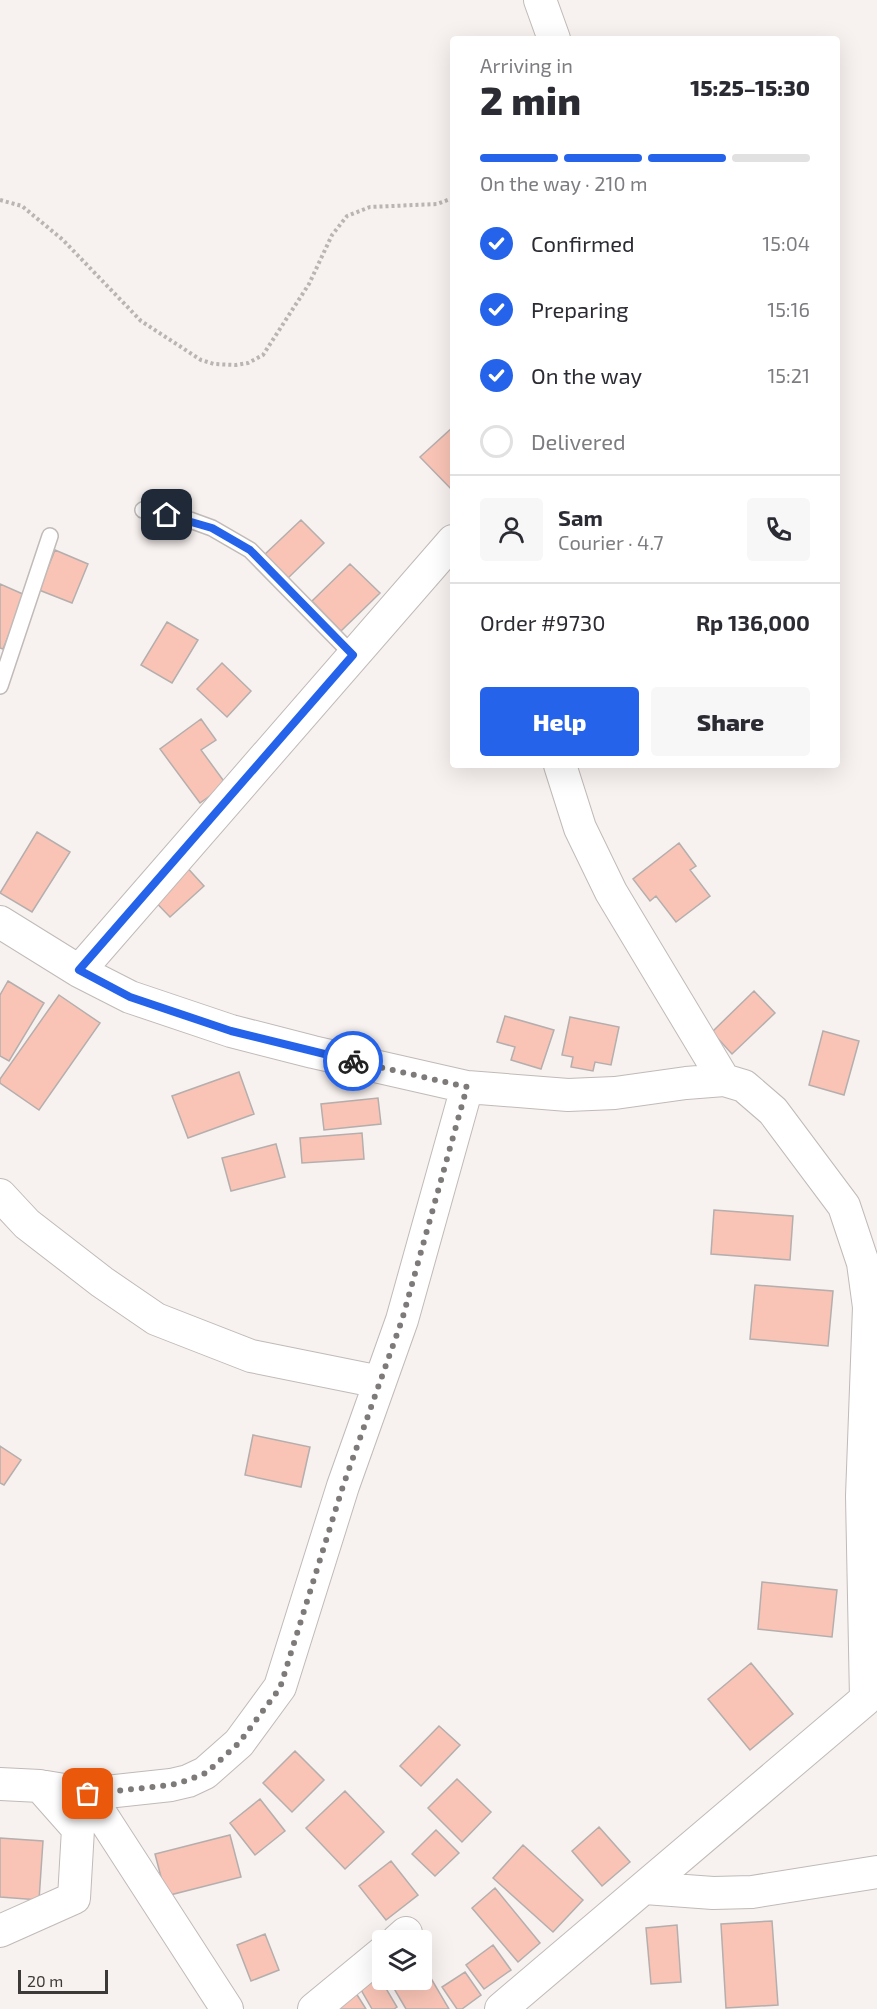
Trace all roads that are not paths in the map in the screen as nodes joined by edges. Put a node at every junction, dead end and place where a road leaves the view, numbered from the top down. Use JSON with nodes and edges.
{"nodes":[{"id":1,"x":540,"y":0,"type":"edge"},
{"id":2,"x":553,"y":36,"type":"edge"},
{"id":3,"x":143,"y":510,"type":"dead end"},
{"id":4,"x":50,"y":536,"type":"dead end"},
{"id":5,"x":450,"y":544,"type":"edge"},
{"id":6,"x":353,"y":655,"type":"junction"},
{"id":7,"x":0,"y":686,"type":"edge"},
{"id":8,"x":561,"y":768,"type":"edge"},
{"id":9,"x":0,"y":922,"type":"edge"},
{"id":10,"x":79,"y":970,"type":"junction"},
{"id":11,"x":723,"y":1080,"type":"junction"},
{"id":12,"x":467,"y":1087,"type":"junction"},
{"id":13,"x":0,"y":1195,"type":"edge"},
{"id":14,"x":380,"y":1382,"type":"junction"},
{"id":15,"x":872,"y":1695,"type":"edge"},
{"id":16,"x":0,"y":1784,"type":"edge"},
{"id":17,"x":40,"y":1786,"type":"junction"},
{"id":18,"x":88,"y":1794,"type":"junction"},
{"id":19,"x":877,"y":1872,"type":"edge"},
{"id":20,"x":645,"y":1888,"type":"junction"},
{"id":21,"x":0,"y":1931,"type":"edge"},
{"id":22,"x":372,"y":1961,"type":"edge"},
{"id":23,"x":227,"y":2009,"type":"edge"},
{"id":24,"x":314,"y":2009,"type":"edge"},
{"id":25,"x":501,"y":2009,"type":"edge"}],
"edges":[{"from":1,"to":2,"type":"street"},
{"from":3,"to":6,"type":"lane"},
{"from":4,"to":7,"type":"lane"},
{"from":5,"to":6,"type":"street"},
{"from":6,"to":10,"type":"street"},
{"from":8,"to":11,"type":"street"},
{"from":9,"to":10,"type":"street"},
{"from":10,"to":12,"type":"street"},
{"from":11,"to":12,"type":"street"},
{"from":11,"to":15,"type":"street"},
{"from":12,"to":14,"type":"street"},
{"from":13,"to":14,"type":"street"},
{"from":14,"to":18,"type":"street"},
{"from":15,"to":20,"type":"street"},
{"from":16,"to":17,"type":"street"},
{"from":17,"to":18,"type":"street"},
{"from":17,"to":21,"type":"street"},
{"from":18,"to":23,"type":"street"},
{"from":19,"to":20,"type":"street"},
{"from":20,"to":25,"type":"street"},
{"from":22,"to":24,"type":"street"}]}
